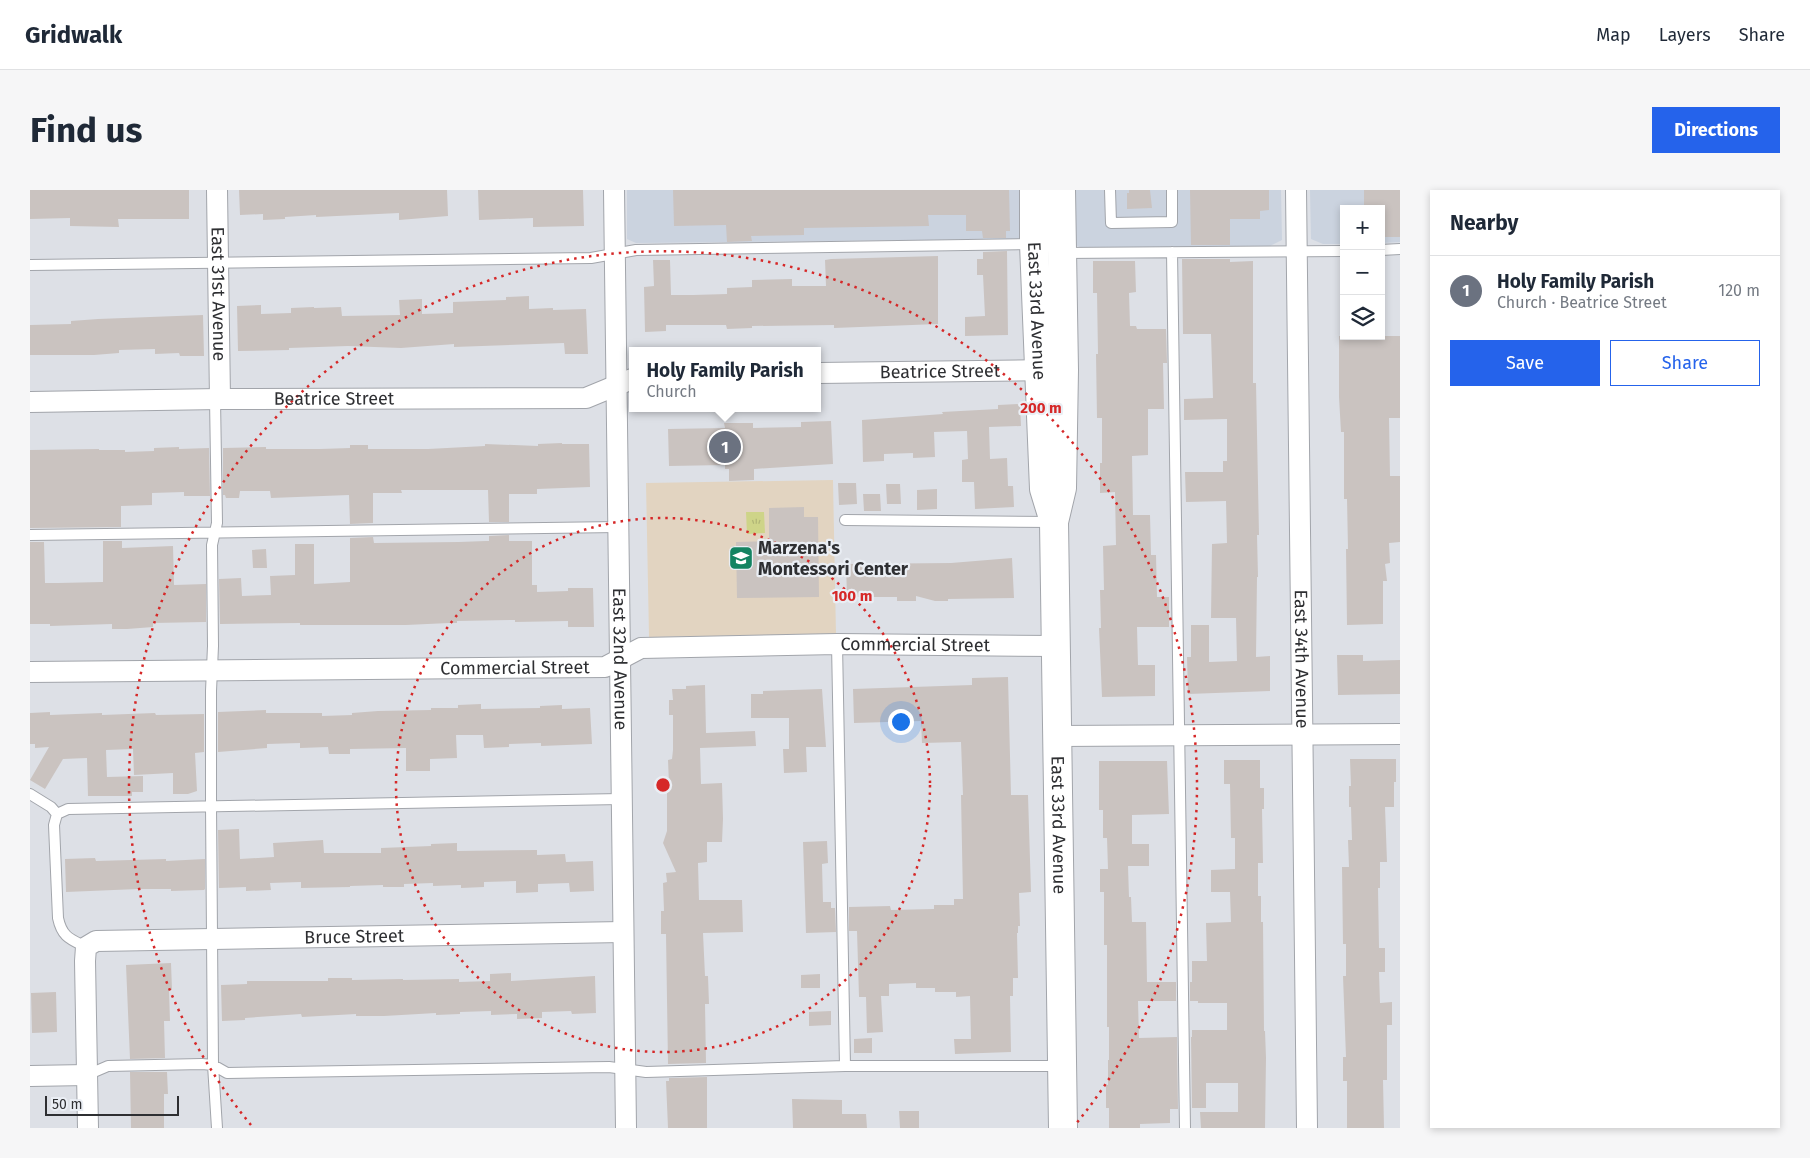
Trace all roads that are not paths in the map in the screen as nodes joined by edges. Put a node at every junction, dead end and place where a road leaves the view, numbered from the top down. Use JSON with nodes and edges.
{"nodes":[{"id":1,"x":217,"y":190,"type":"edge"},
{"id":2,"x":614,"y":190,"type":"edge"},
{"id":3,"x":1034,"y":190,"type":"edge"},
{"id":4,"x":1061,"y":190,"type":"edge"},
{"id":5,"x":1110,"y":190,"type":"edge"},
{"id":6,"x":1172,"y":190,"type":"edge"},
{"id":7,"x":1296,"y":190,"type":"edge"},
{"id":8,"x":1034,"y":244,"type":"junction"},
{"id":9,"x":1400,"y":249,"type":"edge"},
{"id":10,"x":1385,"y":250,"type":"edge"},
{"id":11,"x":1297,"y":251,"type":"junction"},
{"id":12,"x":1340,"y":251,"type":"edge"},
{"id":13,"x":1172,"y":252,"type":"junction"},
{"id":14,"x":1062,"y":253,"type":"junction"},
{"id":15,"x":614,"y":254,"type":"junction"},
{"id":16,"x":219,"y":263,"type":"junction"},
{"id":17,"x":30,"y":265,"type":"edge"},
{"id":18,"x":1052,"y":370,"type":"junction"},
{"id":19,"x":821,"y":373,"type":"edge"},
{"id":20,"x":624,"y":383,"type":"edge"},
{"id":21,"x":218,"y":399,"type":"junction"},
{"id":22,"x":30,"y":402,"type":"edge"},
{"id":23,"x":845,"y":520,"type":"dead end"},
{"id":24,"x":1054,"y":522,"type":"junction"},
{"id":25,"x":618,"y":527,"type":"junction"},
{"id":26,"x":215,"y":533,"type":"junction"},
{"id":27,"x":30,"y":535,"type":"edge"},
{"id":28,"x":837,"y":644,"type":"junction"},
{"id":29,"x":1056,"y":646,"type":"junction"},
{"id":30,"x":620,"y":658,"type":"junction"},
{"id":31,"x":212,"y":670,"type":"junction"},
{"id":32,"x":30,"y":672,"type":"edge"},
{"id":33,"x":1400,"y":734,"type":"edge"},
{"id":34,"x":1304,"y":735,"type":"junction"},
{"id":35,"x":1058,"y":736,"type":"junction"},
{"id":36,"x":1179,"y":736,"type":"junction"},
{"id":37,"x":30,"y":794,"type":"edge"},
{"id":38,"x":621,"y":799,"type":"junction"},
{"id":39,"x":211,"y":806,"type":"junction"},
{"id":40,"x":57,"y":814,"type":"junction"},
{"id":41,"x":623,"y":932,"type":"junction"},
{"id":42,"x":212,"y":938,"type":"junction"},
{"id":43,"x":86,"y":947,"type":"junction"},
{"id":44,"x":213,"y":1065,"type":"junction"},
{"id":45,"x":845,"y":1066,"type":"junction"},
{"id":46,"x":1062,"y":1066,"type":"junction"},
{"id":47,"x":626,"y":1069,"type":"junction"},
{"id":48,"x":87,"y":1075,"type":"junction"},
{"id":49,"x":30,"y":1076,"type":"edge"},
{"id":50,"x":88,"y":1128,"type":"edge"},
{"id":51,"x":218,"y":1128,"type":"edge"},
{"id":52,"x":626,"y":1128,"type":"edge"},
{"id":53,"x":1063,"y":1128,"type":"edge"},
{"id":54,"x":1185,"y":1128,"type":"edge"},
{"id":55,"x":1307,"y":1128,"type":"edge"}],
"edges":[{"from":1,"to":16,"type":"street","name":"East 31st Avenue"},
{"from":2,"to":15,"type":"street","name":"East 32nd Avenue"},
{"from":3,"to":8,"type":"street","name":"East 33rd Avenue"},
{"from":4,"to":14,"type":"street","name":"East 33rd Avenue"},
{"from":5,"to":6,"type":"lane"},
{"from":7,"to":11,"type":"street","name":"East 34th Avenue"},
{"from":8,"to":15,"type":"lane"},
{"from":8,"to":18,"type":"street","name":"East 33rd Avenue"},
{"from":9,"to":10,"type":"lane"},
{"from":11,"to":12,"type":"lane"},
{"from":11,"to":13,"type":"lane"},
{"from":11,"to":34,"type":"street","name":"East 34th Avenue"},
{"from":13,"to":14,"type":"lane"},
{"from":13,"to":36,"type":"lane"},
{"from":14,"to":18,"type":"street","name":"East 33rd Avenue"},
{"from":15,"to":16,"type":"lane"},
{"from":15,"to":20,"type":"street","name":"East 32nd Avenue"},
{"from":16,"to":17,"type":"lane"},
{"from":16,"to":21,"type":"street","name":"East 31st Avenue"},
{"from":18,"to":19,"type":"street","name":"Beatrice Street"},
{"from":18,"to":24,"type":"street","name":"East 33rd Avenue"},
{"from":20,"to":21,"type":"street","name":"Beatrice Street"},
{"from":20,"to":25,"type":"street","name":"East 32nd Avenue"},
{"from":21,"to":22,"type":"street","name":"Beatrice Street"},
{"from":21,"to":26,"type":"lane"},
{"from":23,"to":24,"type":"lane"},
{"from":24,"to":29,"type":"street","name":"East 33rd Avenue"},
{"from":25,"to":26,"type":"lane"},
{"from":25,"to":30,"type":"street","name":"East 32nd Avenue"},
{"from":26,"to":27,"type":"lane"},
{"from":26,"to":31,"type":"lane"},
{"from":28,"to":29,"type":"street","name":"Commercial Street"},
{"from":28,"to":30,"type":"street","name":"Commercial Street"},
{"from":28,"to":45,"type":"lane"},
{"from":29,"to":35,"type":"street","name":"East 33rd Avenue"},
{"from":30,"to":31,"type":"street","name":"Commercial Street"},
{"from":30,"to":38,"type":"street","name":"East 32nd Avenue"},
{"from":31,"to":32,"type":"street","name":"Commercial Street"},
{"from":31,"to":39,"type":"lane"},
{"from":33,"to":34,"type":"street"},
{"from":34,"to":36,"type":"street"},
{"from":34,"to":55,"type":"street","name":"East 34th Avenue"},
{"from":35,"to":36,"type":"street"},
{"from":35,"to":46,"type":"street","name":"East 33rd Avenue"},
{"from":36,"to":54,"type":"lane"},
{"from":37,"to":40,"type":"lane"},
{"from":38,"to":39,"type":"lane"},
{"from":38,"to":41,"type":"street","name":"East 32nd Avenue"},
{"from":39,"to":40,"type":"lane"},
{"from":39,"to":42,"type":"lane"},
{"from":40,"to":43,"type":"lane"},
{"from":41,"to":42,"type":"street","name":"Bruce Street"},
{"from":41,"to":47,"type":"street","name":"East 32nd Avenue"},
{"from":42,"to":43,"type":"street","name":"Bruce Street"},
{"from":42,"to":44,"type":"lane"},
{"from":43,"to":48,"type":"street"},
{"from":44,"to":47,"type":"lane"},
{"from":44,"to":48,"type":"lane"},
{"from":44,"to":51,"type":"lane"},
{"from":45,"to":46,"type":"lane"},
{"from":45,"to":47,"type":"lane"},
{"from":46,"to":53,"type":"street","name":"East 33rd Avenue"},
{"from":47,"to":52,"type":"street","name":"East 32nd Avenue"},
{"from":48,"to":49,"type":"street"},
{"from":48,"to":50,"type":"street"}]}
